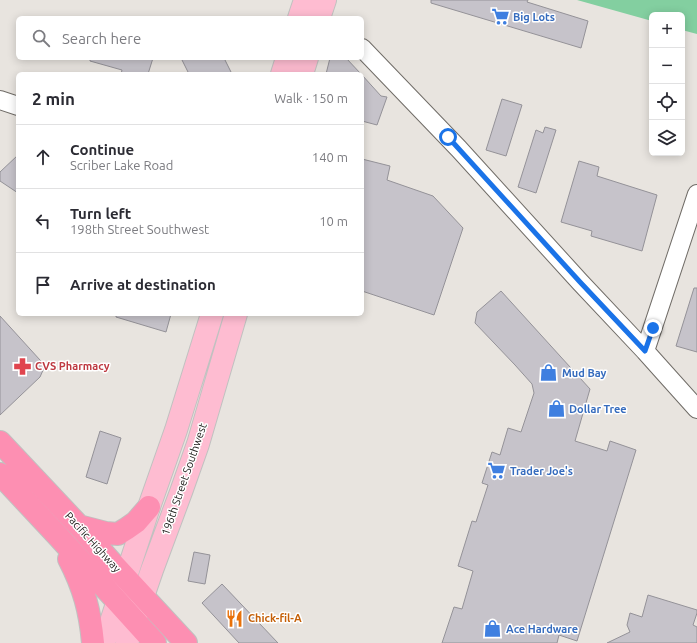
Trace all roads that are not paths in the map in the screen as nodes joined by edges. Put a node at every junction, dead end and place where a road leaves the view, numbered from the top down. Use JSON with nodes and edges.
{"nodes":[{"id":1,"x":319,"y":7,"type":"edge"},
{"id":2,"x":303,"y":16,"type":"edge"},
{"id":3,"x":364,"y":50,"type":"edge"},
{"id":4,"x":286,"y":60,"type":"edge"},
{"id":5,"x":306,"y":60,"type":"edge"},
{"id":6,"x":283,"y":72,"type":"edge"},
{"id":7,"x":303,"y":72,"type":"edge"},
{"id":8,"x":0,"y":100,"type":"edge"},
{"id":9,"x":16,"y":105,"type":"edge"},
{"id":10,"x":697,"y":194,"type":"edge"},
{"id":11,"x":212,"y":316,"type":"edge"},
{"id":12,"x":235,"y":316,"type":"edge"},
{"id":13,"x":645,"y":351,"type":"junction"},
{"id":14,"x":224,"y":352,"type":"junction"},
{"id":15,"x":697,"y":409,"type":"edge"},
{"id":16,"x":0,"y":442,"type":"edge"},
{"id":17,"x":0,"y":474,"type":"edge"},
{"id":18,"x":149,"y":507,"type":"junction"},
{"id":19,"x":79,"y":526,"type":"junction"},
{"id":20,"x":58,"y":536,"type":"junction"},
{"id":21,"x":125,"y":577,"type":"junction"},
{"id":22,"x":143,"y":596,"type":"junction"},
{"id":23,"x":117,"y":602,"type":"junction"},
{"id":24,"x":135,"y":621,"type":"junction"},
{"id":25,"x":93,"y":643,"type":"edge"},
{"id":26,"x":104,"y":643,"type":"edge"},
{"id":27,"x":127,"y":643,"type":"edge"},
{"id":28,"x":155,"y":643,"type":"edge"},
{"id":29,"x":186,"y":643,"type":"edge"}],
"edges":[{"from":1,"to":2,"type":"main road"},
{"from":3,"to":13,"type":"street"},
{"from":4,"to":6,"type":"main road"},
{"from":5,"to":7,"type":"main road"},
{"from":8,"to":9,"type":"street"},
{"from":10,"to":13,"type":"street"},
{"from":11,"to":14,"type":"main road"},
{"from":11,"to":18,"type":"main road"},
{"from":12,"to":14,"type":"main road","name":"196th Street Southwest"},
{"from":13,"to":15,"type":"street"},
{"from":14,"to":22,"type":"main road","name":"196th Street Southwest"},
{"from":16,"to":19,"type":"highway","name":"Pacific Highway"},
{"from":17,"to":20,"type":"highway","name":"Pacific Highway"},
{"from":18,"to":19,"type":"highway"},
{"from":18,"to":21,"type":"main road"},
{"from":19,"to":21,"type":"highway","name":"Pacific Highway"},
{"from":20,"to":23,"type":"highway","name":"Pacific Highway"},
{"from":20,"to":25,"type":"highway"},
{"from":21,"to":22,"type":"highway","name":"Pacific Highway"},
{"from":21,"to":23,"type":"main road"},
{"from":22,"to":24,"type":"main road","name":"196th Street Southwest"},
{"from":22,"to":29,"type":"highway","name":"Pacific Highway"},
{"from":23,"to":24,"type":"highway","name":"Pacific Highway"},
{"from":23,"to":26,"type":"main road"},
{"from":24,"to":27,"type":"main road","name":"196th Street Southwest"},
{"from":24,"to":28,"type":"highway","name":"Pacific Highway"}]}
